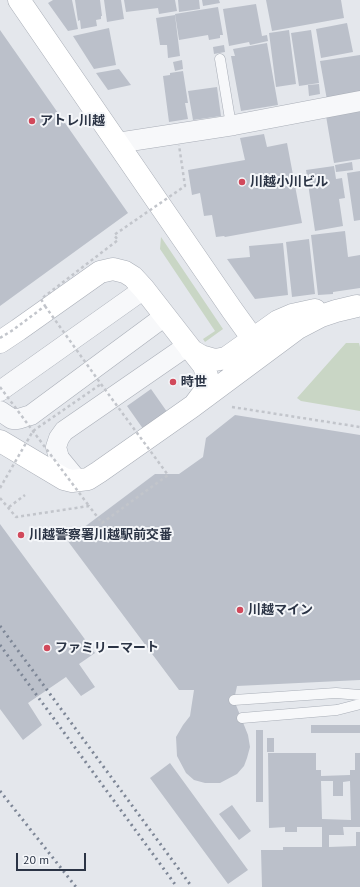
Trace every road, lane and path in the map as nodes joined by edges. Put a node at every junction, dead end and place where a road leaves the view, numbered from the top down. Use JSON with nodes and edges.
{"nodes":[{"id":1,"x":19,"y":0,"type":"edge"},
{"id":2,"x":220,"y":59,"type":"dead end"},
{"id":3,"x":360,"y":100,"type":"edge"},
{"id":4,"x":231,"y":125,"type":"junction"},
{"id":5,"x":117,"y":143,"type":"junction"},
{"id":6,"x":178,"y":145,"type":"dead end"},
{"id":7,"x":144,"y":289,"type":"junction"},
{"id":8,"x":45,"y":306,"type":"junction"},
{"id":9,"x":358,"y":306,"type":"edge"},
{"id":10,"x":165,"y":316,"type":"junction"},
{"id":11,"x":0,"y":338,"type":"edge"},
{"id":12,"x":0,"y":342,"type":"edge"},
{"id":13,"x":258,"y":345,"type":"junction"},
{"id":14,"x":189,"y":348,"type":"junction"},
{"id":15,"x":101,"y":384,"type":"junction"},
{"id":16,"x":0,"y":387,"type":"edge"},
{"id":17,"x":0,"y":391,"type":"edge"},
{"id":18,"x":193,"y":406,"type":"junction"},
{"id":19,"x":232,"y":406,"type":"dead end"},
{"id":20,"x":0,"y":411,"type":"edge"},
{"id":21,"x":360,"y":427,"type":"edge"},
{"id":22,"x":33,"y":431,"type":"junction"},
{"id":23,"x":0,"y":441,"type":"edge"},
{"id":24,"x":78,"y":481,"type":"junction"},
{"id":25,"x":0,"y":488,"type":"edge"},
{"id":26,"x":25,"y":495,"type":"dead end"},
{"id":27,"x":0,"y":498,"type":"edge"},
{"id":28,"x":89,"y":506,"type":"junction"},
{"id":29,"x":9,"y":507,"type":"junction"},
{"id":30,"x":360,"y":695,"type":"edge"},
{"id":31,"x":234,"y":700,"type":"dead end"},
{"id":32,"x":360,"y":704,"type":"edge"},
{"id":33,"x":242,"y":718,"type":"dead end"}],
"edges":[{"from":1,"to":5,"type":"street"},
{"from":2,"to":4,"type":"lane"},
{"from":3,"to":4,"type":"street"},
{"from":4,"to":5,"type":"street"},
{"from":5,"to":13,"type":"street"},
{"from":6,"to":8,"type":"path","bridge":true},
{"from":7,"to":10,"type":"street"},
{"from":7,"to":12,"type":"street"},
{"from":7,"to":17,"type":"street"},
{"from":8,"to":11,"type":"path","bridge":true},
{"from":8,"to":15,"type":"path","bridge":true},
{"from":9,"to":13,"type":"street"},
{"from":10,"to":14,"type":"street"},
{"from":10,"to":20,"type":"street"},
{"from":13,"to":14,"type":"street"},
{"from":13,"to":18,"type":"street"},
{"from":14,"to":18,"type":"street"},
{"from":14,"to":24,"type":"street"},
{"from":15,"to":22,"type":"path","bridge":true},
{"from":15,"to":28,"type":"path","bridge":true},
{"from":16,"to":22,"type":"path","bridge":true},
{"from":18,"to":24,"type":"street"},
{"from":19,"to":21,"type":"path"},
{"from":22,"to":25,"type":"path","bridge":true},
{"from":22,"to":28,"type":"path","bridge":true},
{"from":23,"to":24,"type":"street"},
{"from":26,"to":29,"type":"path"},
{"from":27,"to":29,"type":"path"},
{"from":28,"to":29,"type":"path"},
{"from":30,"to":31,"type":"lane"},
{"from":32,"to":33,"type":"lane"}]}
